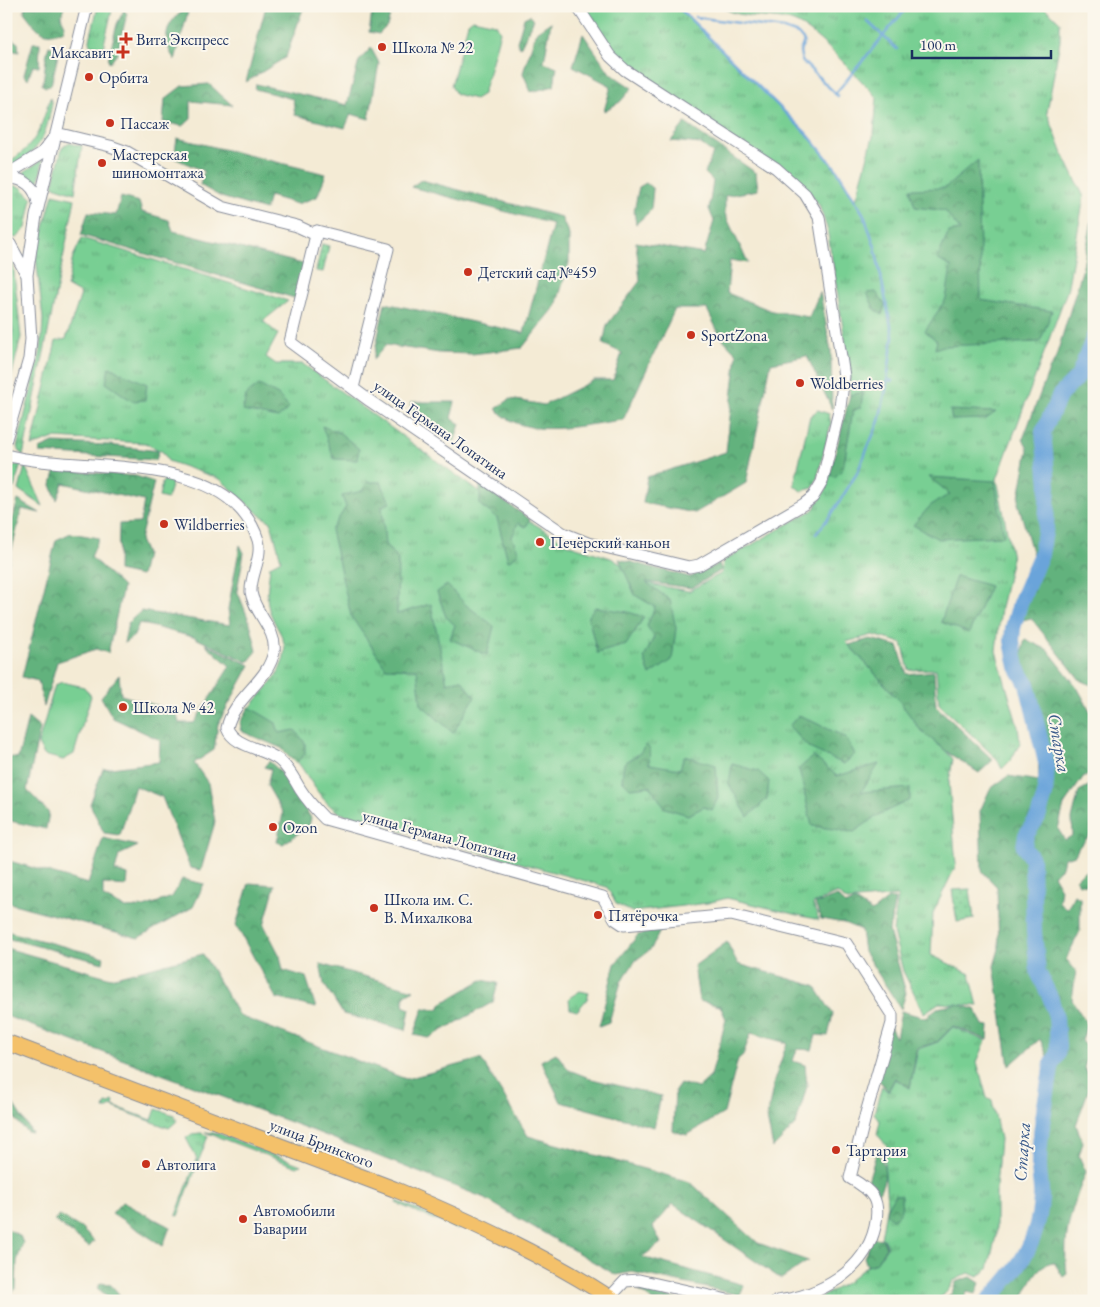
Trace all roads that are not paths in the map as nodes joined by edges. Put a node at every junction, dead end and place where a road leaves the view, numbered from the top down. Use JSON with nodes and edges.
{"nodes":[{"id":1,"x":86,"y":6,"type":"edge"},
{"id":2,"x":577,"y":6,"type":"edge"},
{"id":3,"x":55,"y":135,"type":"junction"},
{"id":4,"x":6,"y":176,"type":"edge"},
{"id":5,"x":39,"y":206,"type":"junction"},
{"id":6,"x":34,"y":228,"type":"junction"},
{"id":7,"x":317,"y":231,"type":"junction"},
{"id":8,"x":8,"y":243,"type":"edge"},
{"id":9,"x":27,"y":275,"type":"junction"},
{"id":10,"x":353,"y":388,"type":"junction"},
{"id":11,"x":6,"y":439,"type":"edge"},
{"id":12,"x":6,"y":455,"type":"edge"},
{"id":13,"x":6,"y":1042,"type":"edge"},
{"id":14,"x":612,"y":1299,"type":"edge"},
{"id":15,"x":732,"y":1301,"type":"edge"},
{"id":16,"x":777,"y":1301,"type":"edge"}],
"edges":[{"from":1,"to":3,"type":"street"},
{"from":2,"to":10,"type":"street","name":"улица Германа Лопатина"},
{"from":3,"to":4,"type":"street"},
{"from":3,"to":5,"type":"street"},
{"from":3,"to":7,"type":"street","name":"улица Германа Лопатина"},
{"from":4,"to":5,"type":"street"},
{"from":5,"to":6,"type":"street"},
{"from":6,"to":8,"type":"street"},
{"from":6,"to":9,"type":"street"},
{"from":7,"to":10,"type":"street"},
{"from":7,"to":10,"type":"street","name":"улица Германа Лопатина"},
{"from":8,"to":9,"type":"street"},
{"from":9,"to":11,"type":"street"},
{"from":12,"to":16,"type":"street","name":"улица Германа Лопатина"},
{"from":13,"to":14,"type":"main road","name":"улица Бринского"},
{"from":14,"to":15,"type":"street"}]}
